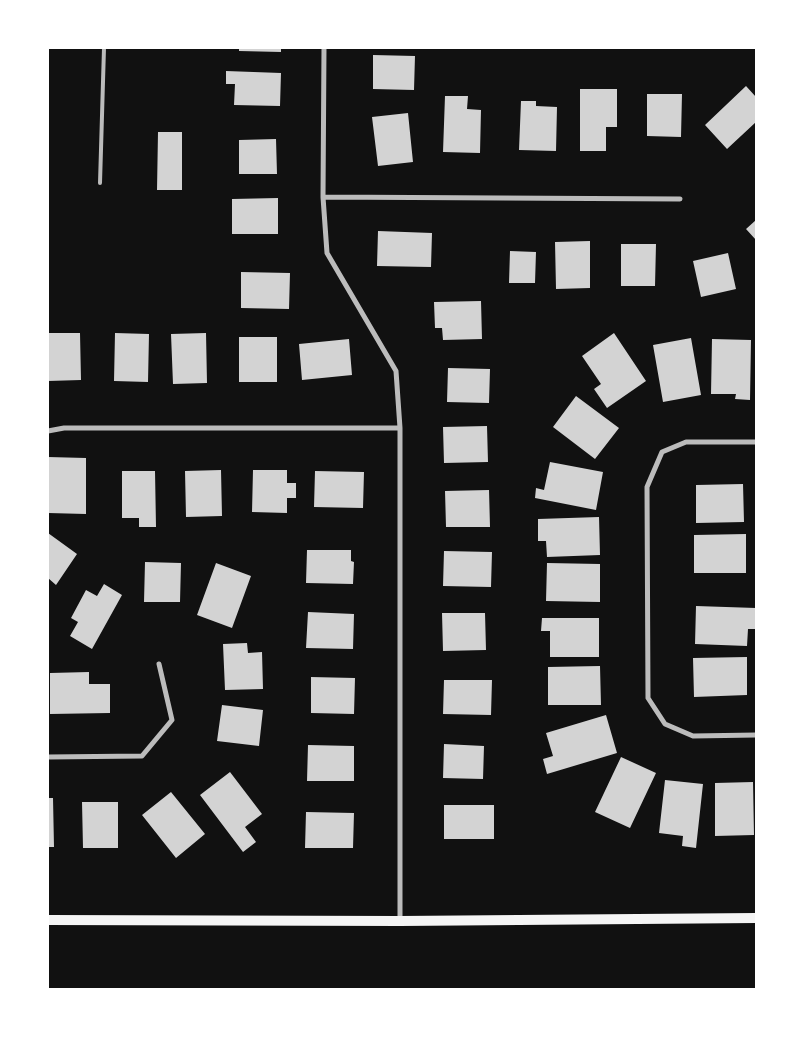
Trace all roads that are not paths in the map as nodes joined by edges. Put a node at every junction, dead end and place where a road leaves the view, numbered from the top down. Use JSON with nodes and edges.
{"nodes":[{"id":1,"x":104,"y":48,"type":"edge"},
{"id":2,"x":324,"y":48,"type":"edge"},
{"id":3,"x":100,"y":183,"type":"dead end"},
{"id":4,"x":323,"y":197,"type":"junction"},
{"id":5,"x":680,"y":199,"type":"dead end"},
{"id":6,"x":400,"y":428,"type":"junction"},
{"id":7,"x":48,"y":431,"type":"edge"},
{"id":8,"x":756,"y":442,"type":"edge"},
{"id":9,"x":159,"y":664,"type":"dead end"},
{"id":10,"x":756,"y":735,"type":"edge"},
{"id":11,"x":48,"y":757,"type":"edge"},
{"id":12,"x":756,"y":918,"type":"edge"},
{"id":13,"x":48,"y":920,"type":"edge"},
{"id":14,"x":400,"y":921,"type":"junction"}],
"edges":[{"from":1,"to":3,"type":"lane"},
{"from":2,"to":4,"type":"street"},
{"from":4,"to":5,"type":"street"},
{"from":4,"to":6,"type":"street"},
{"from":6,"to":7,"type":"street"},
{"from":6,"to":14,"type":"street"},
{"from":8,"to":10,"type":"street"},
{"from":9,"to":11,"type":"street"},
{"from":12,"to":14,"type":"main road"},
{"from":13,"to":14,"type":"main road"}]}
